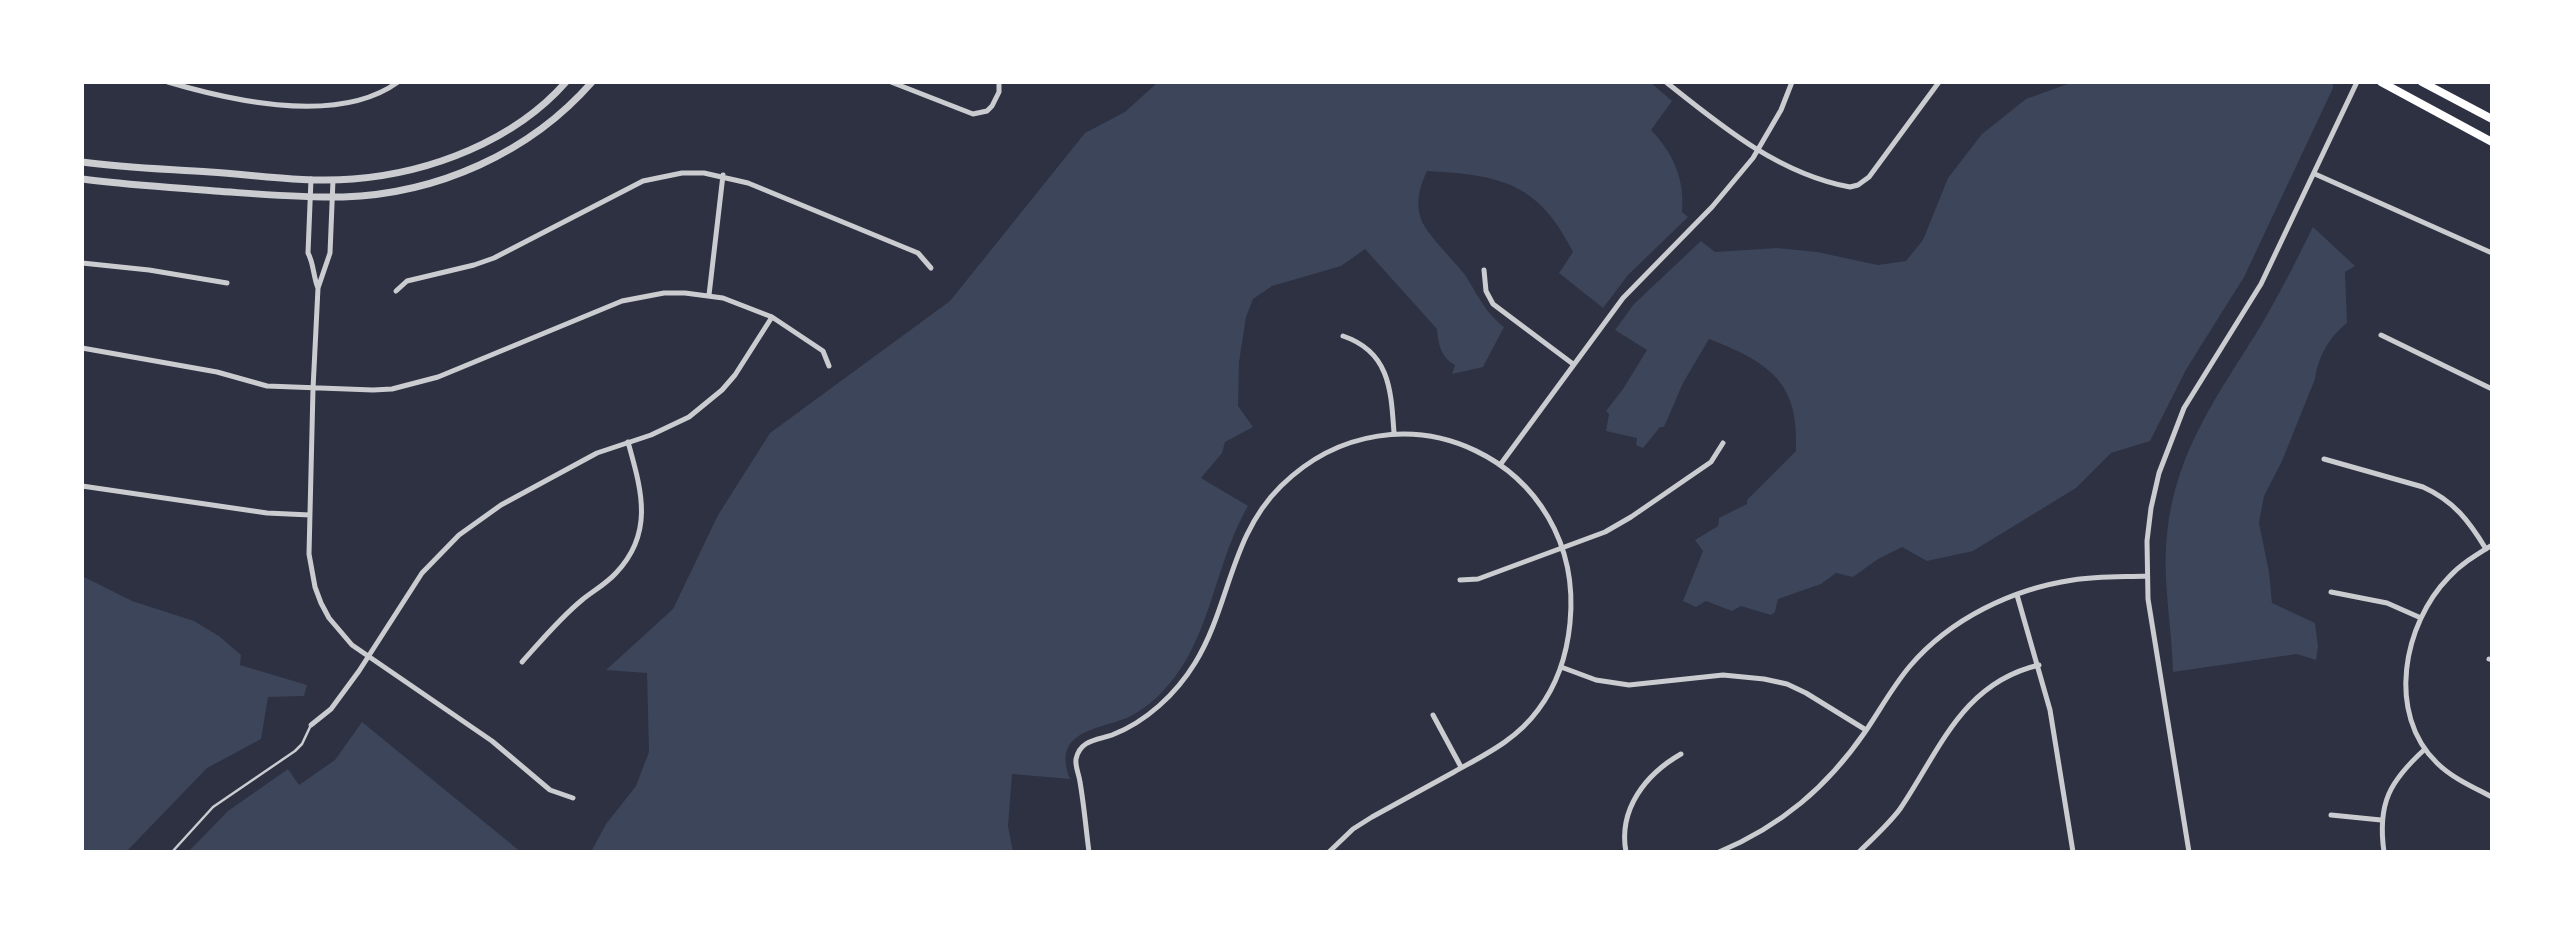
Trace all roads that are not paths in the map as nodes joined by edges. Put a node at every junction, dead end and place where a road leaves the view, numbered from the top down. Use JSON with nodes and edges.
{"nodes":[{"id":1,"x":168,"y":82,"type":"edge"},
{"id":2,"x":398,"y":82,"type":"edge"},
{"id":3,"x":566,"y":82,"type":"edge"},
{"id":4,"x":592,"y":82,"type":"edge"},
{"id":5,"x":891,"y":82,"type":"edge"},
{"id":6,"x":999,"y":82,"type":"edge"},
{"id":7,"x":1666,"y":82,"type":"edge"},
{"id":8,"x":1792,"y":82,"type":"edge"},
{"id":9,"x":1939,"y":82,"type":"edge"},
{"id":10,"x":2357,"y":82,"type":"edge"},
{"id":11,"x":2381,"y":82,"type":"edge"},
{"id":12,"x":2422,"y":82,"type":"edge"},
{"id":13,"x":2492,"y":119,"type":"edge"},
{"id":14,"x":2492,"y":142,"type":"edge"},
{"id":15,"x":1758,"y":150,"type":"junction"},
{"id":16,"x":82,"y":162,"type":"edge"},
{"id":17,"x":2315,"y":174,"type":"junction"},
{"id":18,"x":723,"y":175,"type":"junction"},
{"id":19,"x":82,"y":178,"type":"edge"},
{"id":20,"x":311,"y":179,"type":"junction"},
{"id":21,"x":333,"y":180,"type":"junction"},
{"id":22,"x":310,"y":197,"type":"junction"},
{"id":23,"x":332,"y":197,"type":"junction"},
{"id":24,"x":2492,"y":253,"type":"edge"},
{"id":25,"x":313,"y":261,"type":"junction"},
{"id":26,"x":325,"y":262,"type":"junction"},
{"id":27,"x":82,"y":263,"type":"edge"},
{"id":28,"x":931,"y":268,"type":"dead end"},
{"id":29,"x":1484,"y":270,"type":"dead end"},
{"id":30,"x":227,"y":283,"type":"dead end"},
{"id":31,"x":318,"y":288,"type":"junction"},
{"id":32,"x":396,"y":291,"type":"dead end"},
{"id":33,"x":709,"y":295,"type":"junction"},
{"id":34,"x":772,"y":317,"type":"junction"},
{"id":35,"x":2381,"y":335,"type":"dead end"},
{"id":36,"x":1343,"y":337,"type":"dead end"},
{"id":37,"x":82,"y":348,"type":"edge"},
{"id":38,"x":1573,"y":364,"type":"junction"},
{"id":39,"x":828,"y":366,"type":"dead end"},
{"id":40,"x":313,"y":389,"type":"junction"},
{"id":41,"x":2492,"y":389,"type":"edge"},
{"id":42,"x":1394,"y":433,"type":"junction"},
{"id":43,"x":628,"y":442,"type":"junction"},
{"id":44,"x":1723,"y":443,"type":"dead end"},
{"id":45,"x":2324,"y":459,"type":"dead end"},
{"id":46,"x":1500,"y":465,"type":"junction"},
{"id":47,"x":82,"y":486,"type":"edge"},
{"id":48,"x":310,"y":515,"type":"junction"},
{"id":49,"x":1562,"y":547,"type":"junction"},
{"id":50,"x":2489,"y":547,"type":"edge"},
{"id":51,"x":2147,"y":576,"type":"junction"},
{"id":52,"x":1460,"y":580,"type":"dead end"},
{"id":53,"x":2331,"y":592,"type":"dead end"},
{"id":54,"x":2017,"y":595,"type":"junction"},
{"id":55,"x":2421,"y":618,"type":"junction"},
{"id":56,"x":368,"y":657,"type":"junction"},
{"id":57,"x":522,"y":662,"type":"dead end"},
{"id":58,"x":2039,"y":665,"type":"junction"},
{"id":59,"x":1561,"y":667,"type":"junction"},
{"id":60,"x":1433,"y":716,"type":"dead end"},
{"id":61,"x":311,"y":725,"type":"joint"},
{"id":62,"x":1866,"y":730,"type":"junction"},
{"id":63,"x":2425,"y":749,"type":"junction"},
{"id":64,"x":1681,"y":754,"type":"dead end"},
{"id":65,"x":1461,"y":768,"type":"junction"},
{"id":66,"x":2492,"y":797,"type":"edge"},
{"id":67,"x":573,"y":798,"type":"dead end"},
{"id":68,"x":2331,"y":815,"type":"dead end"},
{"id":69,"x":2381,"y":820,"type":"junction"},
{"id":70,"x":172,"y":852,"type":"edge"},
{"id":71,"x":1089,"y":852,"type":"edge"},
{"id":72,"x":1329,"y":852,"type":"edge"},
{"id":73,"x":1626,"y":852,"type":"edge"},
{"id":74,"x":1719,"y":852,"type":"edge"},
{"id":75,"x":1859,"y":852,"type":"edge"},
{"id":76,"x":2073,"y":852,"type":"edge"},
{"id":77,"x":2189,"y":852,"type":"edge"},
{"id":78,"x":2384,"y":852,"type":"edge"}],
"edges":[{"from":1,"to":2,"type":"street"},
{"from":3,"to":21,"type":"street"},
{"from":4,"to":23,"type":"street"},
{"from":5,"to":6,"type":"street"},
{"from":7,"to":15,"type":"street"},
{"from":8,"to":15,"type":"street"},
{"from":9,"to":15,"type":"street"},
{"from":10,"to":17,"type":"street"},
{"from":11,"to":14,"type":"main road"},
{"from":12,"to":13,"type":"main road"},
{"from":15,"to":38,"type":"street"},
{"from":16,"to":20,"type":"street"},
{"from":17,"to":24,"type":"street"},
{"from":17,"to":51,"type":"street"},
{"from":18,"to":28,"type":"street"},
{"from":18,"to":32,"type":"street"},
{"from":18,"to":33,"type":"street"},
{"from":19,"to":22,"type":"street"},
{"from":20,"to":21,"type":"street"},
{"from":20,"to":22,"type":"street"},
{"from":21,"to":23,"type":"street"},
{"from":22,"to":23,"type":"street"},
{"from":22,"to":25,"type":"street"},
{"from":23,"to":26,"type":"street"},
{"from":25,"to":26,"type":"street"},
{"from":25,"to":31,"type":"street"},
{"from":26,"to":31,"type":"street"},
{"from":27,"to":30,"type":"street"},
{"from":29,"to":38,"type":"street"},
{"from":31,"to":40,"type":"street"},
{"from":33,"to":34,"type":"street"},
{"from":33,"to":40,"type":"street"},
{"from":34,"to":39,"type":"street"},
{"from":34,"to":43,"type":"street"},
{"from":35,"to":41,"type":"street"},
{"from":36,"to":42,"type":"street"},
{"from":37,"to":40,"type":"street"},
{"from":38,"to":46,"type":"street"},
{"from":40,"to":48,"type":"street"},
{"from":42,"to":46,"type":"street"},
{"from":42,"to":71,"type":"street"},
{"from":43,"to":56,"type":"street"},
{"from":43,"to":57,"type":"street"},
{"from":44,"to":49,"type":"street"},
{"from":45,"to":50,"type":"street"},
{"from":46,"to":49,"type":"street"},
{"from":47,"to":48,"type":"street"},
{"from":48,"to":56,"type":"street"},
{"from":49,"to":52,"type":"street"},
{"from":49,"to":59,"type":"street"},
{"from":50,"to":55,"type":"street"},
{"from":51,"to":54,"type":"street"},
{"from":51,"to":77,"type":"street"},
{"from":53,"to":55,"type":"street"},
{"from":54,"to":58,"type":"street"},
{"from":54,"to":62,"type":"street"},
{"from":55,"to":63,"type":"street"},
{"from":56,"to":61,"type":"street"},
{"from":56,"to":67,"type":"street"},
{"from":58,"to":75,"type":"street"},
{"from":58,"to":76,"type":"street"},
{"from":59,"to":62,"type":"street"},
{"from":59,"to":65,"type":"street"},
{"from":60,"to":65,"type":"street"},
{"from":61,"to":70,"type":"lane"},
{"from":62,"to":74,"type":"street"},
{"from":63,"to":66,"type":"street"},
{"from":63,"to":69,"type":"street"},
{"from":64,"to":73,"type":"street"},
{"from":65,"to":72,"type":"street"},
{"from":68,"to":69,"type":"street"},
{"from":69,"to":78,"type":"street"}]}
